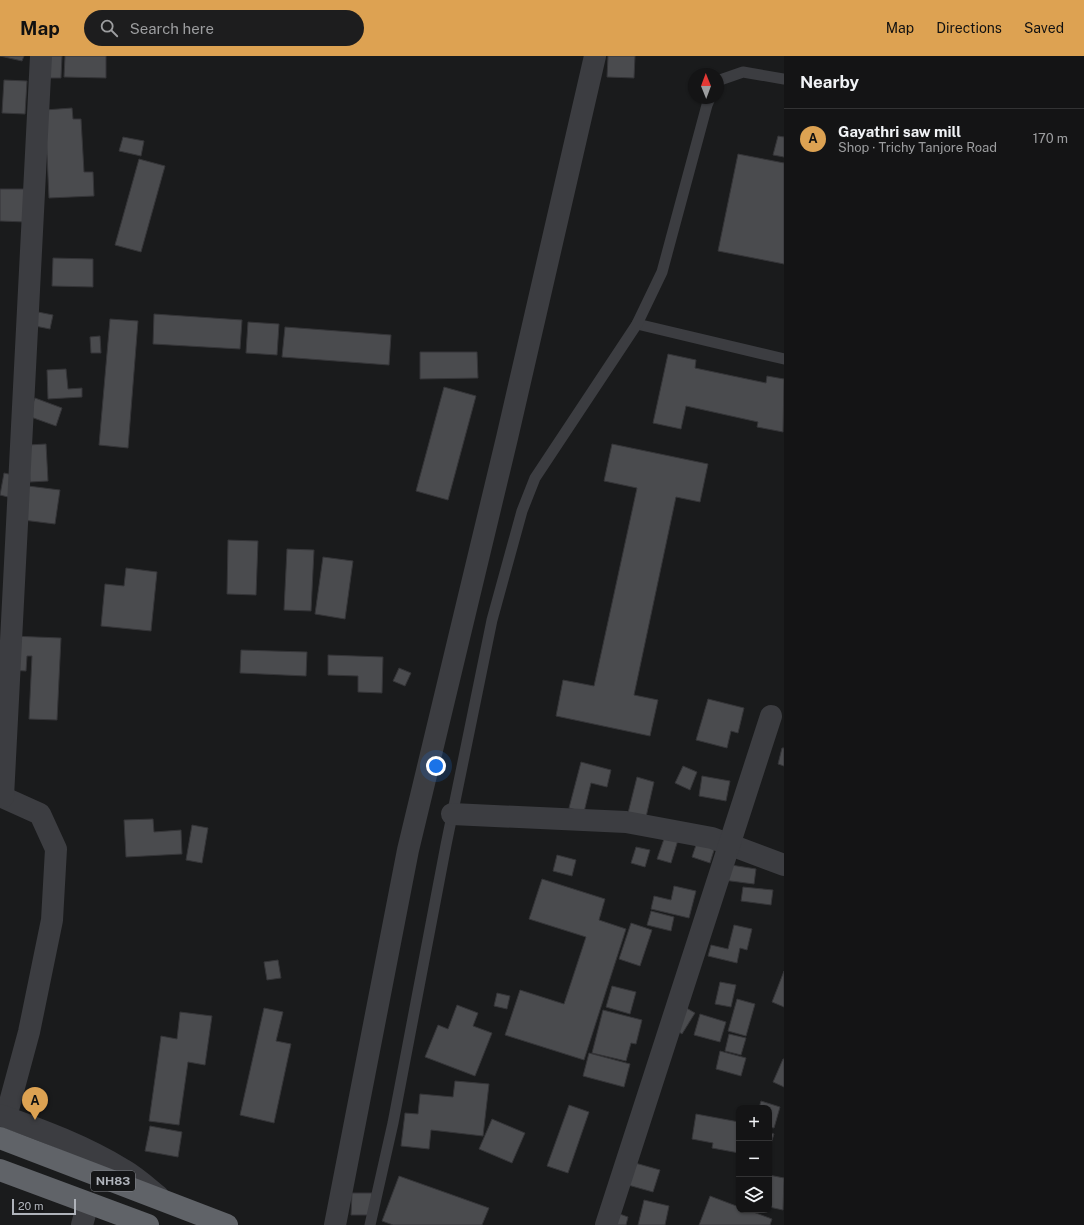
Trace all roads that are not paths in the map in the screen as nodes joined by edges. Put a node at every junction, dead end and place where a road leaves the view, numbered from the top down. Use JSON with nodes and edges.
{"nodes":[{"id":1,"x":41,"y":56,"type":"edge"},
{"id":2,"x":595,"y":56,"type":"edge"},
{"id":3,"x":784,"y":78,"type":"edge"},
{"id":4,"x":724,"y":79,"type":"edge"},
{"id":5,"x":707,"y":104,"type":"edge"},
{"id":6,"x":637,"y":324,"type":"junction"},
{"id":7,"x":784,"y":359,"type":"edge"},
{"id":8,"x":771,"y":716,"type":"dead end"},
{"id":9,"x":1,"y":796,"type":"edge"},
{"id":10,"x":452,"y":814,"type":"junction"},
{"id":11,"x":728,"y":845,"type":"junction"},
{"id":12,"x":784,"y":865,"type":"edge"},
{"id":13,"x":3,"y":1116,"type":"edge"},
{"id":14,"x":0,"y":1138,"type":"edge"},
{"id":15,"x":0,"y":1170,"type":"edge"},
{"id":16,"x":164,"y":1201,"type":"junction"},
{"id":17,"x":88,"y":1203,"type":"junction"},
{"id":18,"x":82,"y":1225,"type":"edge"},
{"id":19,"x":148,"y":1225,"type":"edge"},
{"id":20,"x":227,"y":1225,"type":"edge"},
{"id":21,"x":335,"y":1225,"type":"edge"},
{"id":22,"x":370,"y":1225,"type":"edge"},
{"id":23,"x":606,"y":1225,"type":"edge"}],
"edges":[{"from":1,"to":9,"type":"street"},
{"from":2,"to":21,"type":"street"},
{"from":3,"to":4,"type":"lane"},
{"from":5,"to":6,"type":"lane"},
{"from":6,"to":7,"type":"lane"},
{"from":6,"to":10,"type":"lane"},
{"from":8,"to":11,"type":"street"},
{"from":9,"to":13,"type":"street"},
{"from":10,"to":11,"type":"street"},
{"from":10,"to":22,"type":"lane"},
{"from":11,"to":12,"type":"street"},
{"from":11,"to":23,"type":"street"},
{"from":13,"to":16,"type":"street"},
{"from":14,"to":16,"type":"highway","number":"NH83"},
{"from":15,"to":17,"type":"highway","number":"NH83"},
{"from":16,"to":20,"type":"highway","number":"NH83"},
{"from":17,"to":18,"type":"street"},
{"from":17,"to":19,"type":"highway","number":"NH83"}]}
